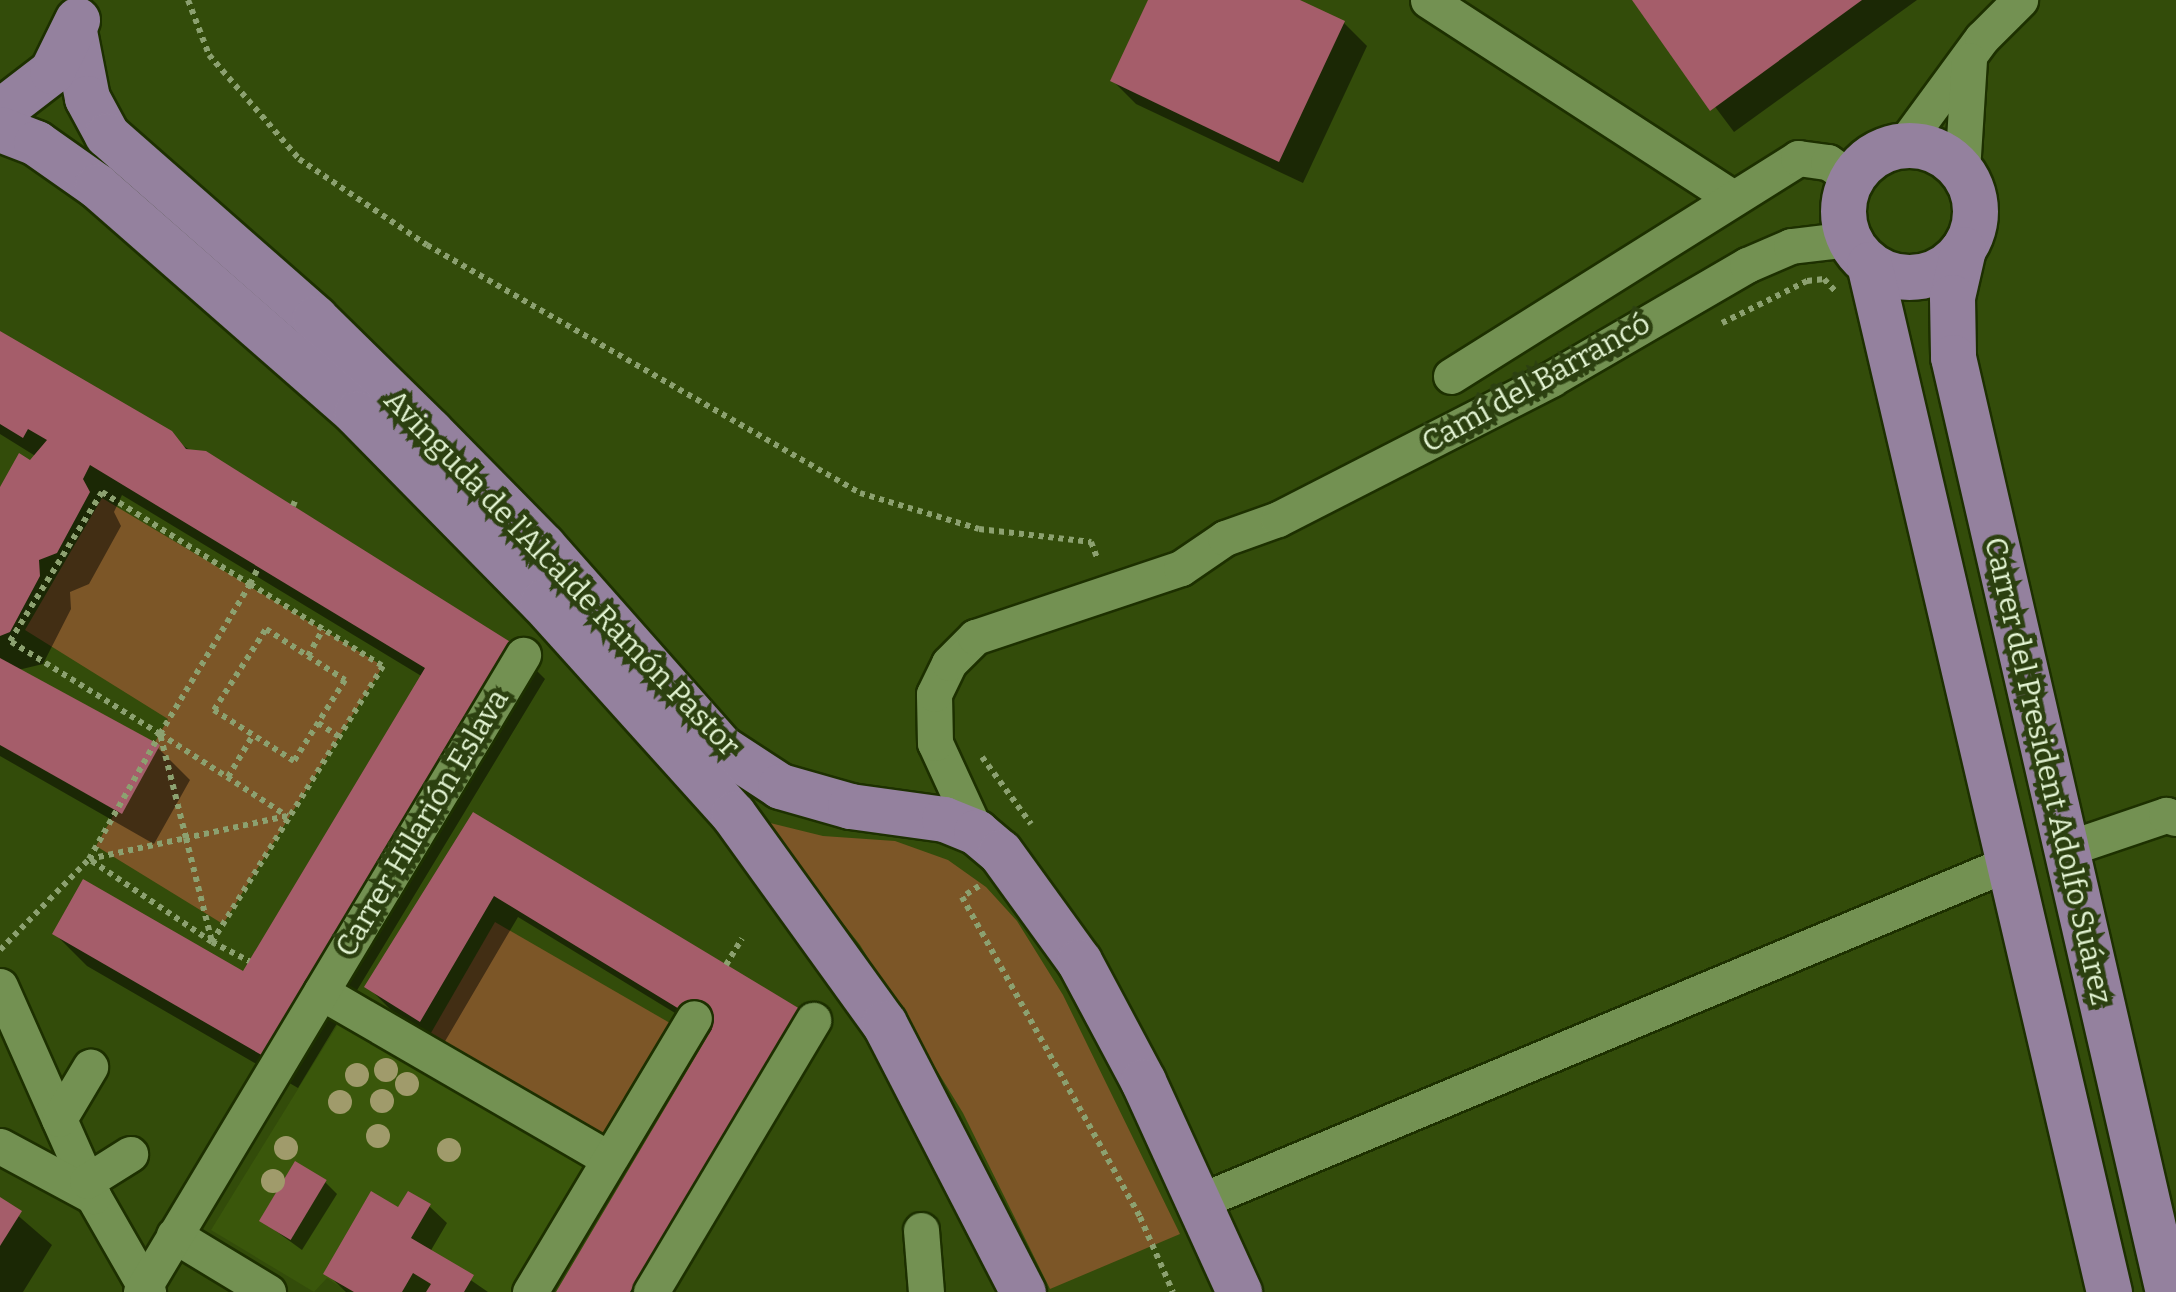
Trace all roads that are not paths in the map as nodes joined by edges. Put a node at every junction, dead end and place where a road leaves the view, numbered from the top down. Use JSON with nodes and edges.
{"nodes":[{"id":1,"x":1428,"y":0,"type":"edge"},
{"id":2,"x":2020,"y":0,"type":"edge"},
{"id":3,"x":78,"y":15,"type":"edge"},
{"id":4,"x":1969,"y":59,"type":"junction"},
{"id":5,"x":0,"y":111,"type":"edge"},
{"id":6,"x":0,"y":129,"type":"edge"},
{"id":7,"x":1904,"y":144,"type":"junction"},
{"id":8,"x":1962,"y":171,"type":"junction"},
{"id":9,"x":1851,"y":178,"type":"junction"},
{"id":10,"x":1733,"y":198,"type":"junction"},
{"id":11,"x":1963,"y":249,"type":"junction"},
{"id":12,"x":1859,"y":251,"type":"junction"},
{"id":13,"x":1451,"y":376,"type":"dead end"},
{"id":14,"x":523,"y":655,"type":"dead end"},
{"id":15,"x":2176,"y":818,"type":"edge"},
{"id":16,"x":976,"y":832,"type":"junction"},
{"id":17,"x":2066,"y":849,"type":"junction"},
{"id":18,"x":2011,"y":862,"type":"junction"},
{"id":19,"x":0,"y":986,"type":"edge"},
{"id":20,"x":321,"y":992,"type":"junction"},
{"id":21,"x":694,"y":1018,"type":"dead end"},
{"id":22,"x":812,"y":1020,"type":"dead end"},
{"id":23,"x":90,"y":1067,"type":"dead end"},
{"id":24,"x":59,"y":1119,"type":"junction"},
{"id":25,"x":0,"y":1146,"type":"edge"},
{"id":26,"x":130,"y":1154,"type":"dead end"},
{"id":27,"x":609,"y":1159,"type":"junction"},
{"id":28,"x":90,"y":1188,"type":"junction"},
{"id":29,"x":1198,"y":1202,"type":"junction"},
{"id":30,"x":921,"y":1230,"type":"dead end"},
{"id":31,"x":174,"y":1235,"type":"junction"},
{"id":32,"x":145,"y":1290,"type":"edge"},
{"id":33,"x":268,"y":1292,"type":"edge"},
{"id":34,"x":530,"y":1292,"type":"edge"},
{"id":35,"x":651,"y":1292,"type":"edge"},
{"id":36,"x":926,"y":1292,"type":"edge"},
{"id":37,"x":1023,"y":1292,"type":"edge"},
{"id":38,"x":1238,"y":1292,"type":"edge"},
{"id":39,"x":2109,"y":1292,"type":"edge"},
{"id":40,"x":2168,"y":1292,"type":"edge"}],
"edges":[{"from":1,"to":10,"type":"street"},
{"from":2,"to":4,"type":"street"},
{"from":3,"to":5,"type":"main road"},
{"from":3,"to":16,"type":"main road","name":"Avinguda de l'Alcalde Ramón Pastor"},
{"from":4,"to":7,"type":"street"},
{"from":4,"to":8,"type":"street"},
{"from":6,"to":37,"type":"main road","name":"Avinguda de l'Alcalde Ramón Pastor"},
{"from":7,"to":8,"type":"main road"},
{"from":7,"to":9,"type":"main road"},
{"from":8,"to":11,"type":"main road"},
{"from":9,"to":10,"type":"street"},
{"from":9,"to":12,"type":"main road"},
{"from":10,"to":13,"type":"street"},
{"from":11,"to":12,"type":"main road"},
{"from":11,"to":17,"type":"main road","name":"Carrer del President Adolfo Suárez"},
{"from":12,"to":16,"type":"street","name":"Camí del Barrancó"},
{"from":12,"to":18,"type":"main road","name":"Carrer del President Adolfo Suárez"},
{"from":14,"to":20,"type":"street","name":"Carrer Hilarión Eslava"},
{"from":15,"to":17,"type":"street"},
{"from":16,"to":29,"type":"main road","name":"Avinguda de l'Alcalde Ramón Pastor"},
{"from":17,"to":40,"type":"main road","name":"Carrer del President Adolfo Suárez"},
{"from":18,"to":29,"type":"street"},
{"from":18,"to":39,"type":"main road","name":"Carrer del President Adolfo Suárez"},
{"from":19,"to":24,"type":"street"},
{"from":20,"to":27,"type":"street","name":"Carrer Hilarión Eslava"},
{"from":20,"to":31,"type":"street","name":"Carrer Hilarión Eslava"},
{"from":21,"to":27,"type":"street"},
{"from":22,"to":35,"type":"street"},
{"from":23,"to":24,"type":"street"},
{"from":24,"to":28,"type":"street"},
{"from":25,"to":28,"type":"street"},
{"from":26,"to":28,"type":"street"},
{"from":27,"to":34,"type":"street"},
{"from":28,"to":32,"type":"street"},
{"from":29,"to":38,"type":"main road","name":"Avinguda de l'Alcalde Ramón Pastor"},
{"from":30,"to":36,"type":"street"},
{"from":31,"to":32,"type":"street","name":"Carrer Hilarión Eslava"},
{"from":31,"to":33,"type":"street"}]}
